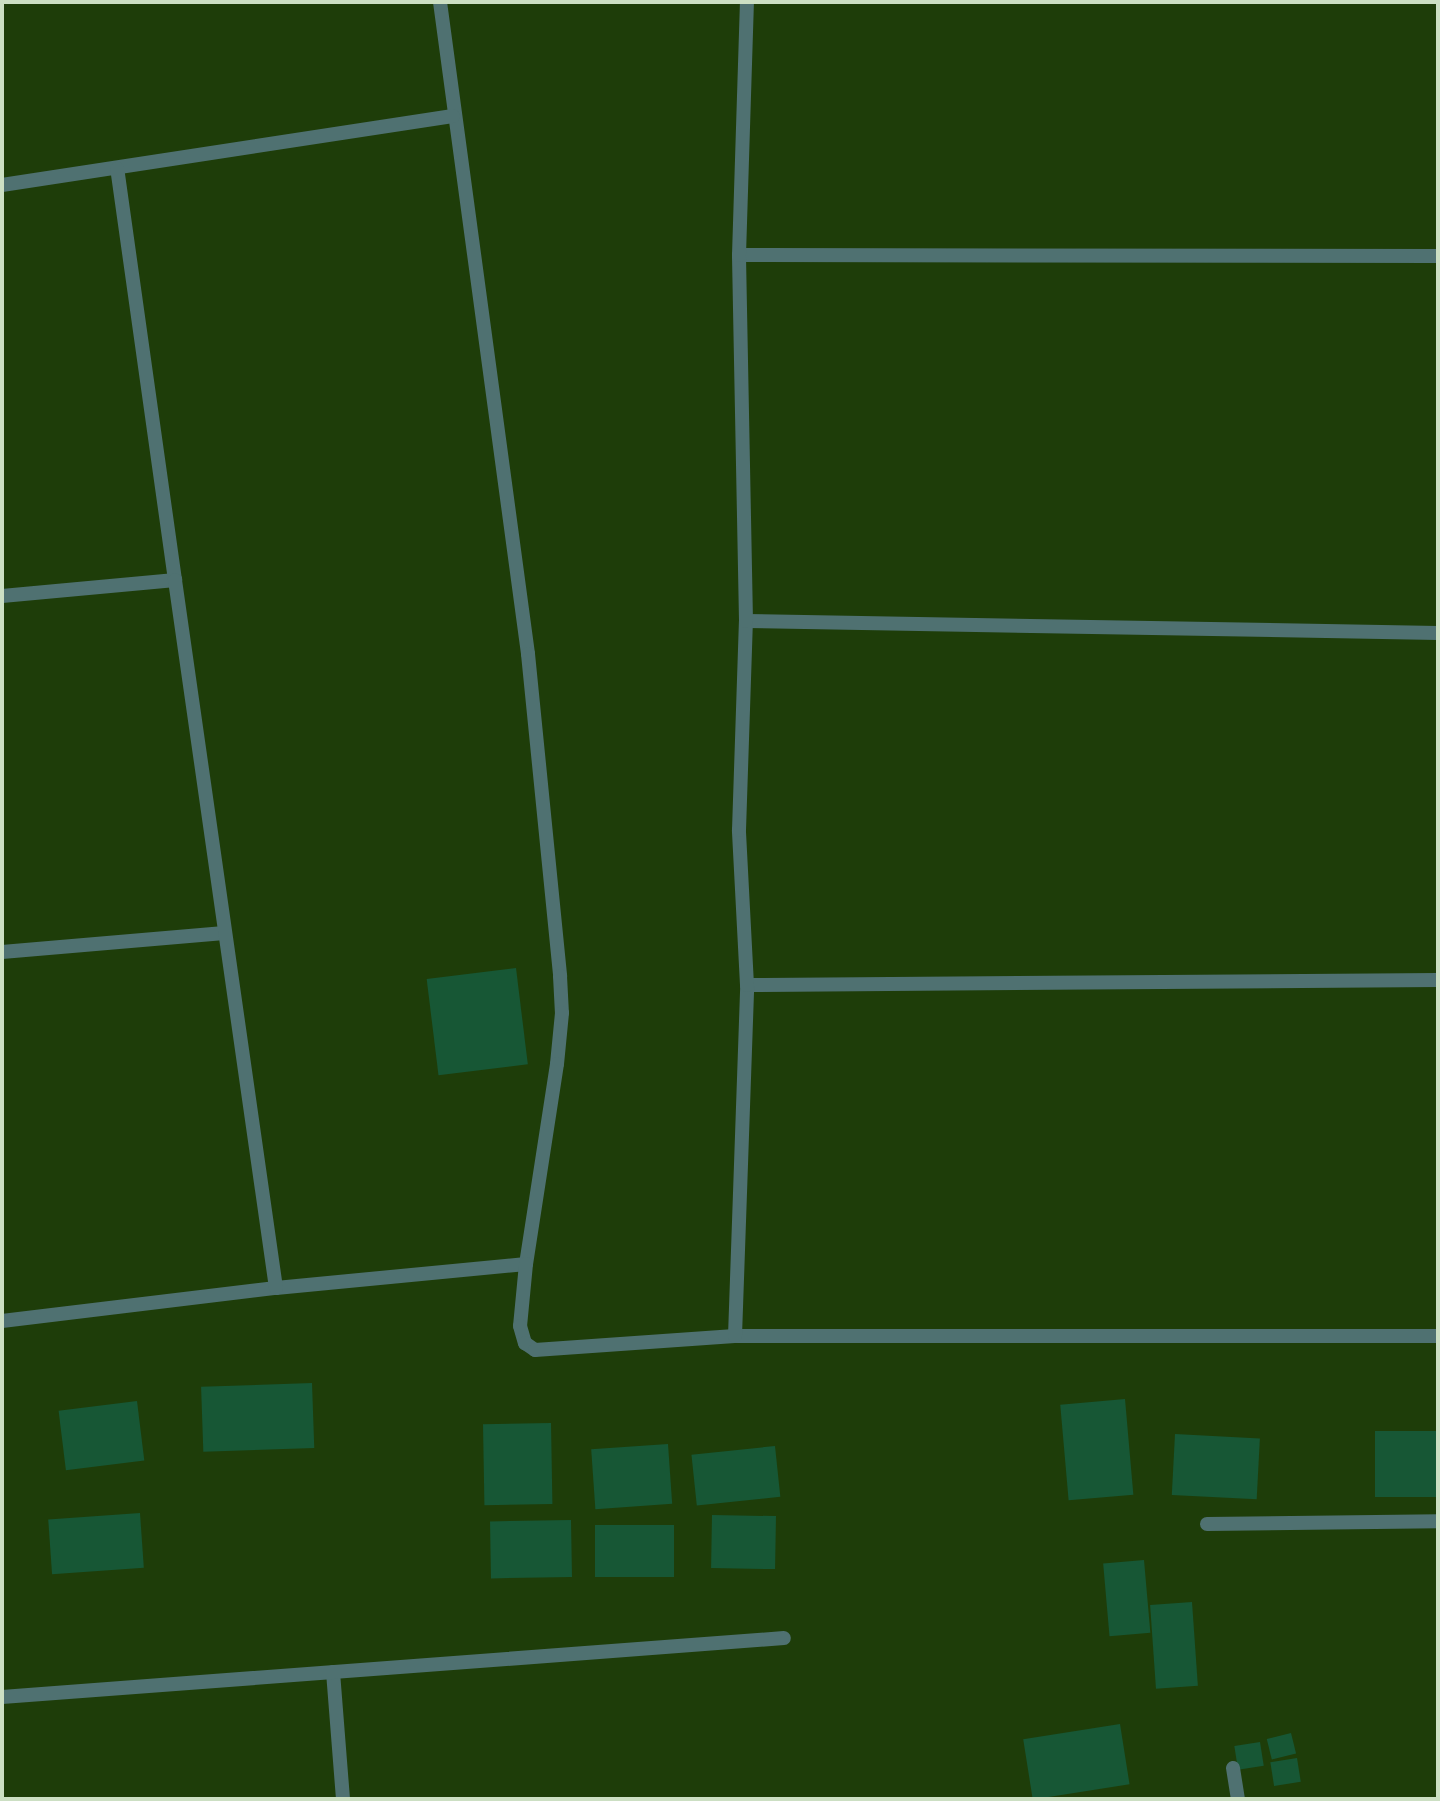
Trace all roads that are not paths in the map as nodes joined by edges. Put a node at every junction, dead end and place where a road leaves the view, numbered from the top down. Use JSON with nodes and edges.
{"nodes":[{"id":1,"x":440,"y":2,"type":"edge"},
{"id":2,"x":747,"y":2,"type":"edge"},
{"id":3,"x":453,"y":116,"type":"junction"},
{"id":4,"x":117,"y":169,"type":"junction"},
{"id":5,"x":2,"y":185,"type":"edge"},
{"id":6,"x":739,"y":255,"type":"junction"},
{"id":7,"x":1438,"y":256,"type":"edge"},
{"id":8,"x":175,"y":580,"type":"junction"},
{"id":9,"x":2,"y":596,"type":"edge"},
{"id":10,"x":746,"y":621,"type":"junction"},
{"id":11,"x":1438,"y":633,"type":"edge"},
{"id":12,"x":223,"y":933,"type":"junction"},
{"id":13,"x":2,"y":952,"type":"edge"},
{"id":14,"x":1438,"y":979,"type":"edge"},
{"id":15,"x":747,"y":985,"type":"junction"},
{"id":16,"x":526,"y":1264,"type":"junction"},
{"id":17,"x":276,"y":1288,"type":"junction"},
{"id":18,"x":2,"y":1321,"type":"edge"},
{"id":19,"x":1438,"y":1335,"type":"edge"},
{"id":20,"x":735,"y":1336,"type":"junction"},
{"id":21,"x":1438,"y":1521,"type":"edge"},
{"id":22,"x":1207,"y":1524,"type":"dead end"},
{"id":23,"x":784,"y":1637,"type":"dead end"},
{"id":24,"x":333,"y":1672,"type":"junction"},
{"id":25,"x":2,"y":1697,"type":"edge"},
{"id":26,"x":1233,"y":1768,"type":"dead end"},
{"id":27,"x":343,"y":1799,"type":"edge"},
{"id":28,"x":1238,"y":1799,"type":"edge"}],
"edges":[{"from":1,"to":3,"type":"street"},
{"from":2,"to":6,"type":"street"},
{"from":3,"to":4,"type":"street"},
{"from":3,"to":16,"type":"street"},
{"from":4,"to":5,"type":"street"},
{"from":4,"to":8,"type":"street"},
{"from":6,"to":7,"type":"street"},
{"from":6,"to":10,"type":"street"},
{"from":8,"to":9,"type":"street"},
{"from":8,"to":12,"type":"street"},
{"from":10,"to":11,"type":"street"},
{"from":10,"to":15,"type":"street"},
{"from":12,"to":13,"type":"street"},
{"from":12,"to":17,"type":"street"},
{"from":14,"to":15,"type":"street"},
{"from":15,"to":20,"type":"street"},
{"from":16,"to":17,"type":"street"},
{"from":16,"to":20,"type":"street"},
{"from":17,"to":18,"type":"street"},
{"from":19,"to":20,"type":"street"},
{"from":21,"to":22,"type":"street"},
{"from":23,"to":24,"type":"street"},
{"from":24,"to":25,"type":"street"},
{"from":24,"to":27,"type":"street"},
{"from":26,"to":28,"type":"street"}]}
